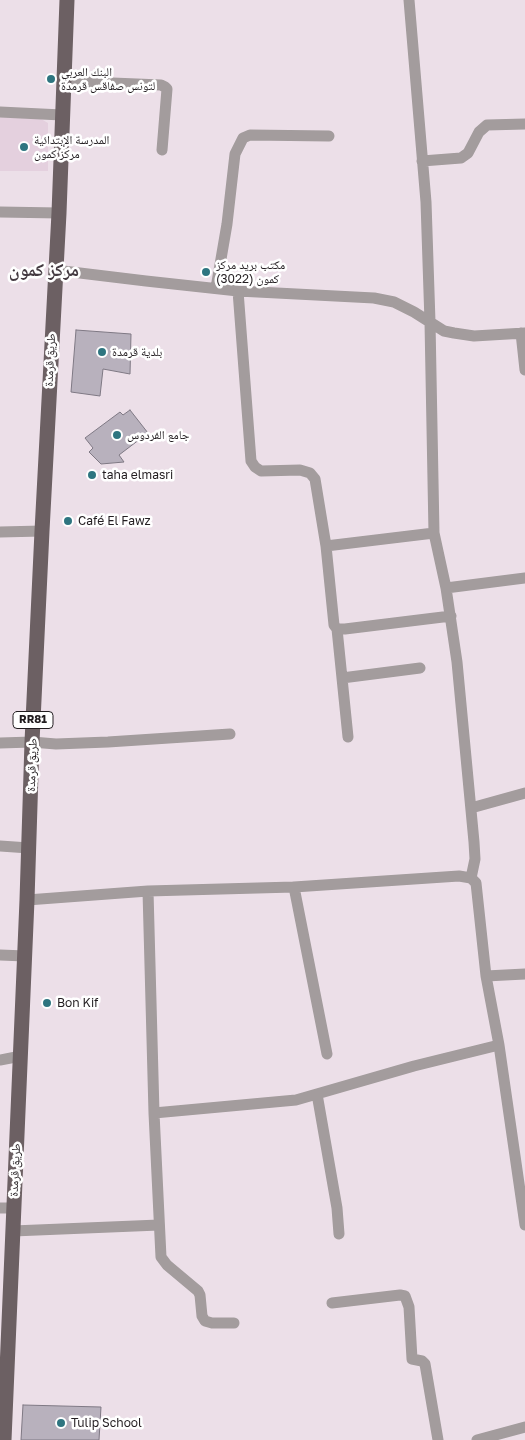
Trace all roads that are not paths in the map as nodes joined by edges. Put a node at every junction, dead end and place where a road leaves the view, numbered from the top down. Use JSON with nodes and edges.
{"nodes":[{"id":1,"x":66,"y":0,"type":"edge"},
{"id":2,"x":409,"y":0,"type":"edge"},
{"id":3,"x":64,"y":81,"type":"junction"},
{"id":4,"x":0,"y":112,"type":"edge"},
{"id":5,"x":62,"y":115,"type":"junction"},
{"id":6,"x":525,"y":124,"type":"edge"},
{"id":7,"x":329,"y":136,"type":"dead end"},
{"id":8,"x":162,"y":150,"type":"dead end"},
{"id":9,"x":422,"y":161,"type":"junction"},
{"id":10,"x":0,"y":212,"type":"edge"},
{"id":11,"x":59,"y":213,"type":"junction"},
{"id":12,"x":55,"y":270,"type":"junction"},
{"id":13,"x":216,"y":288,"type":"junction"},
{"id":14,"x":238,"y":291,"type":"junction"},
{"id":15,"x":430,"y":322,"type":"junction"},
{"id":16,"x":523,"y":333,"type":"edge"},
{"id":17,"x":525,"y":370,"type":"edge"},
{"id":18,"x":42,"y":531,"type":"junction"},
{"id":19,"x":0,"y":532,"type":"edge"},
{"id":20,"x":434,"y":533,"type":"junction"},
{"id":21,"x":326,"y":546,"type":"junction"},
{"id":22,"x":525,"y":578,"type":"edge"},
{"id":23,"x":446,"y":588,"type":"junction"},
{"id":24,"x":451,"y":616,"type":"junction"},
{"id":25,"x":337,"y":629,"type":"junction"},
{"id":26,"x":420,"y":668,"type":"dead end"},
{"id":27,"x":342,"y":678,"type":"junction"},
{"id":28,"x":230,"y":734,"type":"dead end"},
{"id":29,"x":348,"y":738,"type":"dead end"},
{"id":30,"x":32,"y":742,"type":"junction"},
{"id":31,"x":0,"y":743,"type":"edge"},
{"id":32,"x":525,"y":793,"type":"edge"},
{"id":33,"x":470,"y":808,"type":"junction"},
{"id":34,"x":0,"y":846,"type":"edge"},
{"id":35,"x":29,"y":848,"type":"junction"},
{"id":36,"x":471,"y":878,"type":"junction"},
{"id":37,"x":294,"y":887,"type":"junction"},
{"id":38,"x":148,"y":891,"type":"junction"},
{"id":39,"x":27,"y":900,"type":"junction"},
{"id":40,"x":0,"y":954,"type":"edge"},
{"id":41,"x":25,"y":956,"type":"junction"},
{"id":42,"x":525,"y":974,"type":"edge"},
{"id":43,"x":486,"y":976,"type":"junction"},
{"id":44,"x":499,"y":1045,"type":"junction"},
{"id":45,"x":327,"y":1054,"type":"dead end"},
{"id":46,"x":21,"y":1056,"type":"junction"},
{"id":47,"x":0,"y":1060,"type":"edge"},
{"id":48,"x":317,"y":1094,"type":"junction"},
{"id":49,"x":154,"y":1113,"type":"junction"},
{"id":50,"x":7,"y":1208,"type":"edge"},
{"id":51,"x":160,"y":1225,"type":"junction"},
{"id":52,"x":525,"y":1225,"type":"edge"},
{"id":53,"x":13,"y":1231,"type":"junction"},
{"id":54,"x":339,"y":1234,"type":"dead end"},
{"id":55,"x":332,"y":1303,"type":"dead end"},
{"id":56,"x":234,"y":1323,"type":"dead end"},
{"id":57,"x":525,"y":1427,"type":"edge"},
{"id":58,"x":491,"y":1438,"type":"edge"},
{"id":59,"x":4,"y":1440,"type":"edge"},
{"id":60,"x":438,"y":1440,"type":"edge"},
{"id":61,"x":477,"y":1440,"type":"edge"}],
"edges":[{"from":1,"to":3,"type":"main road","name":"طريق قرمدة","number":"RR81"},
{"from":2,"to":9,"type":"street"},
{"from":3,"to":5,"type":"main road","name":"طريق قرمدة","number":"RR81"},
{"from":3,"to":8,"type":"street"},
{"from":4,"to":5,"type":"street"},
{"from":5,"to":11,"type":"main road","name":"طريق قرمدة","number":"RR81"},
{"from":6,"to":9,"type":"street"},
{"from":7,"to":13,"type":"street"},
{"from":9,"to":15,"type":"street"},
{"from":10,"to":11,"type":"street"},
{"from":11,"to":12,"type":"main road","name":"طريق قرمدة","number":"RR81"},
{"from":12,"to":13,"type":"street"},
{"from":12,"to":18,"type":"main road","name":"طريق قرمدة","number":"RR81"},
{"from":13,"to":14,"type":"street"},
{"from":14,"to":15,"type":"street"},
{"from":14,"to":21,"type":"street"},
{"from":15,"to":16,"type":"street"},
{"from":15,"to":20,"type":"street"},
{"from":16,"to":17,"type":"street"},
{"from":18,"to":19,"type":"street"},
{"from":18,"to":30,"type":"main road","name":"طريق قرمدة","number":"RR81"},
{"from":20,"to":21,"type":"street"},
{"from":20,"to":23,"type":"street"},
{"from":21,"to":25,"type":"street"},
{"from":22,"to":23,"type":"street"},
{"from":23,"to":24,"type":"street"},
{"from":24,"to":25,"type":"street"},
{"from":24,"to":33,"type":"street"},
{"from":25,"to":27,"type":"street"},
{"from":26,"to":27,"type":"street"},
{"from":27,"to":29,"type":"street"},
{"from":28,"to":30,"type":"street"},
{"from":30,"to":31,"type":"street"},
{"from":30,"to":35,"type":"main road","name":"طريق قرمدة","number":"RR81"},
{"from":32,"to":33,"type":"street"},
{"from":33,"to":36,"type":"street"},
{"from":34,"to":35,"type":"street"},
{"from":35,"to":39,"type":"main road","name":"طريق قرمدة","number":"RR81"},
{"from":36,"to":37,"type":"street"},
{"from":36,"to":43,"type":"street"},
{"from":37,"to":38,"type":"street"},
{"from":37,"to":45,"type":"street"},
{"from":38,"to":39,"type":"street"},
{"from":38,"to":49,"type":"street"},
{"from":39,"to":41,"type":"main road","name":"طريق قرمدة","number":"RR81"},
{"from":40,"to":41,"type":"street"},
{"from":41,"to":46,"type":"main road","name":"طريق قرمدة","number":"RR81"},
{"from":42,"to":43,"type":"street"},
{"from":43,"to":44,"type":"street"},
{"from":44,"to":48,"type":"street"},
{"from":44,"to":52,"type":"street"},
{"from":46,"to":47,"type":"street"},
{"from":46,"to":50,"type":"main road","name":"طريق قرمدة","number":"RR81"},
{"from":48,"to":49,"type":"street"},
{"from":48,"to":54,"type":"street"},
{"from":49,"to":51,"type":"street"},
{"from":50,"to":53,"type":"main road","name":"طريق قرمدة","number":"RR81"},
{"from":51,"to":53,"type":"street"},
{"from":51,"to":56,"type":"street"},
{"from":53,"to":59,"type":"main road","name":"طريق قرمدة","number":"RR81"},
{"from":55,"to":60,"type":"street"},
{"from":57,"to":58,"type":"street"},
{"from":58,"to":61,"type":"street"}]}
